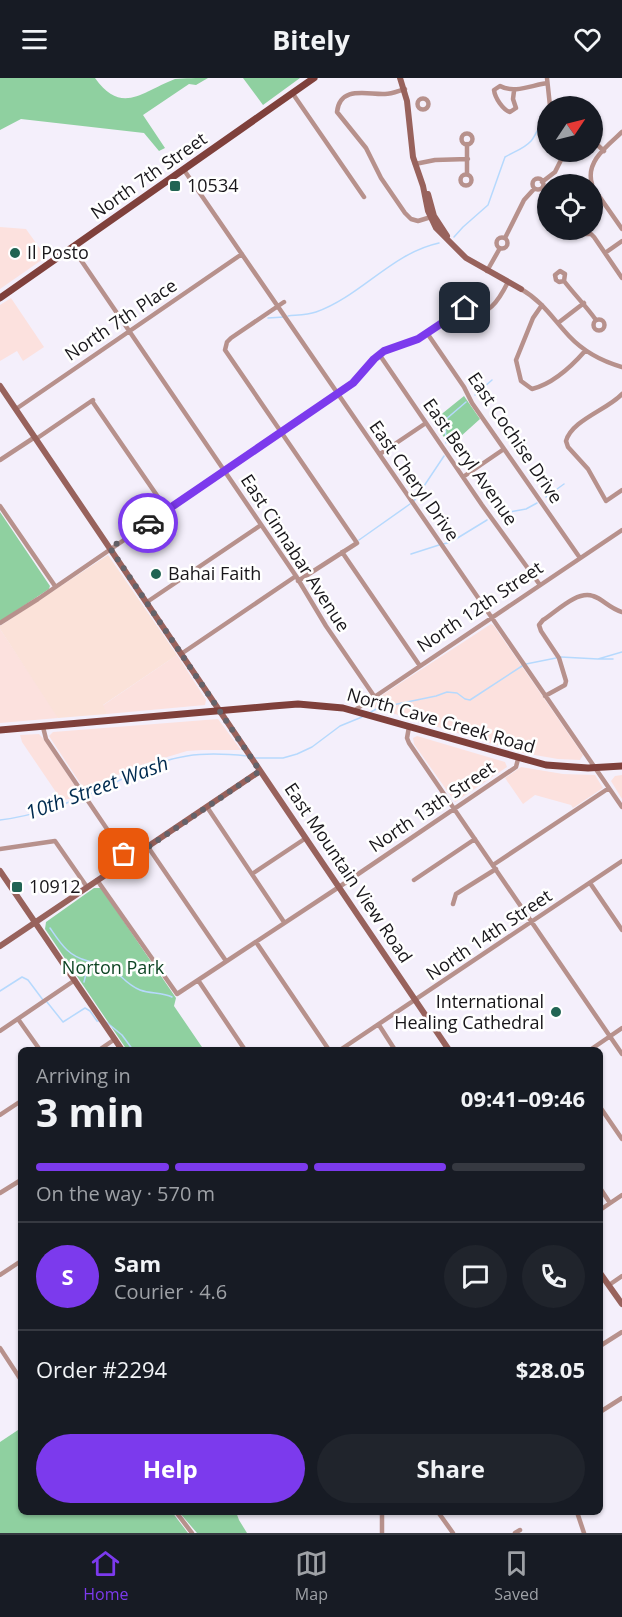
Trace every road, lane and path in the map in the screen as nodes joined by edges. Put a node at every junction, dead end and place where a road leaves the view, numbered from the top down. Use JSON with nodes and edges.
{"nodes":[{"id":1,"x":314,"y":78,"type":"edge"},
{"id":2,"x":400,"y":78,"type":"edge"},
{"id":3,"x":547,"y":81,"type":"edge"},
{"id":4,"x":405,"y":89,"type":"junction"},
{"id":5,"x":514,"y":91,"type":"junction"},
{"id":6,"x":293,"y":94,"type":"junction"},
{"id":7,"x":549,"y":96,"type":"edge"},
{"id":8,"x":418,"y":106,"type":"dead end"},
{"id":9,"x":408,"y":108,"type":"junction"},
{"id":10,"x":622,"y":132,"type":"edge"},
{"id":11,"x":467,"y":144,"type":"dead end"},
{"id":12,"x":604,"y":151,"type":"joint"},
{"id":13,"x":468,"y":159,"type":"junction"},
{"id":14,"x":560,"y":162,"type":"edge"},
{"id":15,"x":415,"y":164,"type":"junction"},
{"id":16,"x":184,"y":170,"type":"junction"},
{"id":17,"x":467,"y":174,"type":"dead end"},
{"id":18,"x":589,"y":174,"type":"edge"},
{"id":19,"x":364,"y":197,"type":"dead end"},
{"id":20,"x":603,"y":201,"type":"edge"},
{"id":21,"x":433,"y":216,"type":"junction"},
{"id":22,"x":622,"y":229,"type":"edge"},
{"id":23,"x":597,"y":240,"type":"edge"},
{"id":24,"x":622,"y":241,"type":"edge"},
{"id":25,"x":72,"y":247,"type":"junction"},
{"id":26,"x":605,"y":253,"type":"junction"},
{"id":27,"x":242,"y":254,"type":"junction"},
{"id":28,"x":487,"y":271,"type":"junction"},
{"id":29,"x":622,"y":278,"type":"edge"},
{"id":30,"x":564,"y":280,"type":"dead end"},
{"id":31,"x":508,"y":282,"type":"junction"},
{"id":32,"x":519,"y":288,"type":"joint"},
{"id":33,"x":0,"y":298,"type":"edge"},
{"id":34,"x":284,"y":302,"type":"dead end"},
{"id":35,"x":584,"y":303,"type":"junction"},
{"id":36,"x":542,"y":305,"type":"junction"},
{"id":37,"x":278,"y":306,"type":"junction"},
{"id":38,"x":465,"y":312,"type":"junction"},
{"id":39,"x":456,"y":314,"type":"junction"},
{"id":40,"x":596,"y":320,"type":"dead end"},
{"id":41,"x":558,"y":323,"type":"junction"},
{"id":42,"x":129,"y":331,"type":"junction"},
{"id":43,"x":427,"y":333,"type":"junction"},
{"id":44,"x":585,"y":351,"type":"junction"},
{"id":45,"x":379,"y":354,"type":"junction"},
{"id":46,"x":622,"y":367,"type":"edge"},
{"id":47,"x":0,"y":386,"type":"edge"},
{"id":48,"x":337,"y":393,"type":"junction"},
{"id":49,"x":622,"y":394,"type":"edge"},
{"id":50,"x":16,"y":409,"type":"junction"},
{"id":51,"x":426,"y":423,"type":"junction"},
{"id":52,"x":281,"y":432,"type":"junction"},
{"id":53,"x":35,"y":438,"type":"junction"},
{"id":54,"x":504,"y":449,"type":"junction"},
{"id":55,"x":380,"y":454,"type":"junction"},
{"id":56,"x":0,"y":460,"type":"edge"},
{"id":57,"x":224,"y":471,"type":"junction"},
{"id":58,"x":463,"y":477,"type":"junction"},
{"id":59,"x":622,"y":490,"type":"edge"},
{"id":60,"x":0,"y":506,"type":"edge"},
{"id":61,"x":167,"y":510,"type":"junction"},
{"id":62,"x":261,"y":525,"type":"junction"},
{"id":63,"x":622,"y":530,"type":"edge"},
{"id":64,"x":110,"y":548,"type":"junction"},
{"id":65,"x":342,"y":552,"type":"junction"},
{"id":66,"x":580,"y":558,"type":"junction"},
{"id":67,"x":297,"y":579,"type":"junction"},
{"id":68,"x":540,"y":585,"type":"junction"},
{"id":69,"x":55,"y":586,"type":"junction"},
{"id":70,"x":147,"y":602,"type":"junction"},
{"id":71,"x":622,"y":612,"type":"edge"},
{"id":72,"x":492,"y":617,"type":"junction"},
{"id":73,"x":0,"y":623,"type":"edge"},
{"id":74,"x":181,"y":654,"type":"junction"},
{"id":75,"x":420,"y":666,"type":"junction"},
{"id":76,"x":374,"y":696,"type":"junction"},
{"id":77,"x":545,"y":696,"type":"junction"},
{"id":78,"x":357,"y":711,"type":"junction"},
{"id":79,"x":221,"y":712,"type":"junction"},
{"id":80,"x":43,"y":727,"type":"junction"},
{"id":81,"x":409,"y":727,"type":"junction"},
{"id":82,"x":0,"y":730,"type":"edge"},
{"id":83,"x":518,"y":759,"type":"junction"},
{"id":84,"x":622,"y":766,"type":"edge"},
{"id":85,"x":595,"y":768,"type":"junction"},
{"id":86,"x":260,"y":771,"type":"junction"},
{"id":87,"x":609,"y":788,"type":"junction"},
{"id":88,"x":207,"y":807,"type":"junction"},
{"id":89,"x":622,"y":807,"type":"edge"},
{"id":90,"x":454,"y":808,"type":"junction"},
{"id":91,"x":306,"y":838,"type":"junction"},
{"id":92,"x":475,"y":839,"type":"junction"},
{"id":93,"x":148,"y":847,"type":"junction"},
{"id":94,"x":0,"y":849,"type":"edge"},
{"id":95,"x":129,"y":860,"type":"junction"},
{"id":96,"x":622,"y":861,"type":"edge"},
{"id":97,"x":494,"y":867,"type":"junction"},
{"id":98,"x":0,"y":871,"type":"edge"},
{"id":99,"x":252,"y":874,"type":"junction"},
{"id":100,"x":98,"y":880,"type":"junction"},
{"id":101,"x":414,"y":880,"type":"dead end"},
{"id":102,"x":590,"y":883,"type":"junction"},
{"id":103,"x":87,"y":887,"type":"junction"},
{"id":104,"x":339,"y":887,"type":"junction"},
{"id":105,"x":453,"y":904,"type":"dead end"},
{"id":106,"x":35,"y":922,"type":"junction"},
{"id":107,"x":284,"y":922,"type":"junction"},
{"id":108,"x":532,"y":922,"type":"junction"},
{"id":109,"x":622,"y":930,"type":"edge"},
{"id":110,"x":256,"y":942,"type":"junction"},
{"id":111,"x":0,"y":946,"type":"edge"},
{"id":112,"x":226,"y":961,"type":"junction"},
{"id":113,"x":75,"y":980,"type":"junction"},
{"id":114,"x":198,"y":980,"type":"junction"},
{"id":115,"x":416,"y":1000,"type":"junction"},
{"id":116,"x":18,"y":1019,"type":"junction"},
{"id":117,"x":378,"y":1025,"type":"junction"},
{"id":118,"x":622,"y":1028,"type":"edge"},
{"id":119,"x":0,"y":1031,"type":"edge"},
{"id":120,"x":610,"y":1036,"type":"junction"},
{"id":121,"x":115,"y":1039,"type":"junction"},
{"id":122,"x":38,"y":1047,"type":"edge"},
{"id":123,"x":103,"y":1047,"type":"edge"},
{"id":124,"x":120,"y":1047,"type":"edge"},
{"id":125,"x":244,"y":1047,"type":"edge"},
{"id":126,"x":327,"y":1047,"type":"edge"},
{"id":127,"x":345,"y":1047,"type":"edge"},
{"id":128,"x":393,"y":1047,"type":"edge"},
{"id":129,"x":447,"y":1047,"type":"edge"},
{"id":130,"x":595,"y":1047,"type":"edge"},
{"id":131,"x":622,"y":1054,"type":"edge"},
{"id":132,"x":18,"y":1103,"type":"edge"},
{"id":133,"x":603,"y":1111,"type":"edge"},
{"id":134,"x":1,"y":1113,"type":"edge"},
{"id":135,"x":622,"y":1139,"type":"edge"},
{"id":136,"x":18,"y":1181,"type":"edge"},
{"id":137,"x":603,"y":1192,"type":"edge"},
{"id":138,"x":0,"y":1193,"type":"edge"},
{"id":139,"x":622,"y":1195,"type":"edge"},
{"id":140,"x":610,"y":1203,"type":"junction"},
{"id":141,"x":603,"y":1208,"type":"edge"},
{"id":142,"x":18,"y":1263,"type":"edge"},
{"id":143,"x":0,"y":1275,"type":"edge"},
{"id":144,"x":622,"y":1276,"type":"edge"},
{"id":145,"x":603,"y":1279,"type":"edge"},
{"id":146,"x":609,"y":1285,"type":"junction"},
{"id":147,"x":622,"y":1304,"type":"edge"},
{"id":148,"x":622,"y":1332,"type":"edge"},
{"id":149,"x":603,"y":1344,"type":"edge"},
{"id":150,"x":0,"y":1348,"type":"edge"},
{"id":151,"x":18,"y":1375,"type":"edge"},
{"id":152,"x":622,"y":1398,"type":"edge"},
{"id":153,"x":603,"y":1410,"type":"edge"},
{"id":154,"x":178,"y":1515,"type":"edge"},
{"id":155,"x":382,"y":1515,"type":"edge"},
{"id":156,"x":442,"y":1515,"type":"edge"},
{"id":157,"x":578,"y":1515,"type":"edge"},
{"id":158,"x":192,"y":1533,"type":"edge"},
{"id":159,"x":382,"y":1533,"type":"edge"},
{"id":160,"x":453,"y":1533,"type":"edge"},
{"id":161,"x":584,"y":1533,"type":"edge"}],
"edges":[{"from":1,"to":6,"type":"main road","name":"North 7th Street"},
{"from":2,"to":4,"type":"street"},
{"from":3,"to":5,"type":"street"},
{"from":3,"to":7,"type":"street"},
{"from":4,"to":9,"type":"street"},
{"from":4,"to":21,"type":"street"},
{"from":5,"to":5,"type":"street"},
{"from":6,"to":16,"type":"main road","name":"North 7th Street"},
{"from":6,"to":19,"type":"street"},
{"from":8,"to":9,"type":"street"},
{"from":9,"to":15,"type":"street"},
{"from":10,"to":12,"type":"street"},
{"from":11,"to":13,"type":"street"},
{"from":12,"to":18,"type":"street"},
{"from":13,"to":15,"type":"street"},
{"from":13,"to":17,"type":"street"},
{"from":14,"to":28,"type":"street"},
{"from":15,"to":21,"type":"street"},
{"from":16,"to":25,"type":"main road","name":"North 7th Street"},
{"from":16,"to":27,"type":"street","name":"East Cheryl Drive"},
{"from":20,"to":22,"type":"street"},
{"from":21,"to":28,"type":"street"},
{"from":23,"to":26,"type":"street"},
{"from":24,"to":26,"type":"street"},
{"from":25,"to":33,"type":"main road","name":"North 7th Street"},
{"from":25,"to":42,"type":"street","name":"East Cinnabar Avenue"},
{"from":26,"to":29,"type":"street"},
{"from":27,"to":37,"type":"street","name":"East Cheryl Drive"},
{"from":27,"to":42,"type":"street","name":"North 7th Place"},
{"from":28,"to":31,"type":"street"},
{"from":30,"to":35,"type":"street"},
{"from":31,"to":32,"type":"street"},
{"from":31,"to":38,"type":"street"},
{"from":32,"to":36,"type":"street"},
{"from":34,"to":37,"type":"street"},
{"from":35,"to":40,"type":"street"},
{"from":35,"to":41,"type":"street"},
{"from":36,"to":41,"type":"street"},
{"from":36,"to":44,"type":"street"},
{"from":37,"to":48,"type":"street","name":"East Cheryl Drive"},
{"from":37,"to":52,"type":"street"},
{"from":38,"to":39,"type":"street"},
{"from":38,"to":39,"type":"street"},
{"from":39,"to":43,"type":"street"},
{"from":41,"to":44,"type":"street"},
{"from":42,"to":50,"type":"street","name":"North 7th Place"},
{"from":42,"to":57,"type":"street","name":"East Cinnabar Avenue"},
{"from":43,"to":45,"type":"street"},
{"from":43,"to":54,"type":"street","name":"East Cochise Drive"},
{"from":44,"to":46,"type":"street"},
{"from":45,"to":48,"type":"street"},
{"from":45,"to":51,"type":"street","name":"East Beryl Avenue"},
{"from":47,"to":50,"type":"street","name":"East Mountain View Road"},
{"from":48,"to":52,"type":"street"},
{"from":48,"to":55,"type":"street","name":"East Cheryl Drive"},
{"from":49,"to":59,"type":"street"},
{"from":50,"to":53,"type":"street","name":"East Mountain View Road"},
{"from":51,"to":55,"type":"street"},
{"from":51,"to":58,"type":"street","name":"East Beryl Avenue"},
{"from":52,"to":57,"type":"street"},
{"from":52,"to":65,"type":"street"},
{"from":53,"to":56,"type":"street"},
{"from":53,"to":61,"type":"street"},
{"from":53,"to":64,"type":"street","name":"East Mountain View Road"},
{"from":54,"to":58,"type":"street"},
{"from":54,"to":66,"type":"street","name":"East Cochise Drive"},
{"from":55,"to":72,"type":"street","name":"East Cheryl Drive"},
{"from":57,"to":61,"type":"street"},
{"from":57,"to":62,"type":"street","name":"East Cinnabar Avenue"},
{"from":58,"to":68,"type":"street","name":"East Beryl Avenue"},
{"from":60,"to":69,"type":"street"},
{"from":61,"to":64,"type":"street"},
{"from":62,"to":67,"type":"street","name":"East Cinnabar Avenue"},
{"from":62,"to":70,"type":"street"},
{"from":63,"to":66,"type":"street","name":"North 12th Street"},
{"from":64,"to":69,"type":"street"},
{"from":64,"to":70,"type":"street","name":"East Mountain View Road"},
{"from":65,"to":67,"type":"street"},
{"from":65,"to":75,"type":"street"},
{"from":66,"to":68,"type":"street","name":"North 12th Street"},
{"from":67,"to":74,"type":"street"},
{"from":67,"to":76,"type":"street","name":"East Cinnabar Avenue"},
{"from":68,"to":72,"type":"street","name":"North 12th Street"},
{"from":69,"to":73,"type":"street"},
{"from":70,"to":74,"type":"street","name":"East Mountain View Road"},
{"from":71,"to":77,"type":"street"},
{"from":72,"to":75,"type":"street","name":"North 12th Street"},
{"from":72,"to":77,"type":"street","name":"East Cheryl Drive"},
{"from":74,"to":79,"type":"street","name":"East Mountain View Road"},
{"from":75,"to":76,"type":"street","name":"North 12th Street"},
{"from":76,"to":78,"type":"street","name":"North 12th Street"},
{"from":77,"to":85,"type":"street","name":"East Cheryl Drive"},
{"from":78,"to":79,"type":"main road","name":"North Cave Creek Road"},
{"from":78,"to":81,"type":"main road","name":"North Cave Creek Road"},
{"from":79,"to":80,"type":"main road","name":"North Cave Creek Road"},
{"from":79,"to":86,"type":"street","name":"East Mountain View Road"},
{"from":80,"to":82,"type":"main road","name":"North Cave Creek Road"},
{"from":80,"to":95,"type":"street"},
{"from":81,"to":83,"type":"main road","name":"North Cave Creek Road"},
{"from":81,"to":90,"type":"street"},
{"from":83,"to":85,"type":"main road","name":"North Cave Creek Road"},
{"from":83,"to":90,"type":"street","name":"North 13th Street"},
{"from":84,"to":85,"type":"main road","name":"North Cave Creek Road"},
{"from":85,"to":87,"type":"street","name":"East Cheryl Drive"},
{"from":86,"to":88,"type":"street"},
{"from":86,"to":91,"type":"street","name":"East Mountain View Road"},
{"from":87,"to":89,"type":"street","name":"East Cheryl Drive"},
{"from":87,"to":97,"type":"street"},
{"from":88,"to":93,"type":"street"},
{"from":88,"to":99,"type":"street"},
{"from":90,"to":92,"type":"street"},
{"from":90,"to":104,"type":"street","name":"North 13th Street"},
{"from":91,"to":99,"type":"street"},
{"from":91,"to":104,"type":"street","name":"East Mountain View Road"},
{"from":92,"to":97,"type":"street"},
{"from":92,"to":101,"type":"street"},
{"from":93,"to":95,"type":"street"},
{"from":93,"to":112,"type":"street"},
{"from":94,"to":103,"type":"street"},
{"from":95,"to":100,"type":"street"},
{"from":96,"to":102,"type":"street","name":"North 14th Street"},
{"from":97,"to":105,"type":"street"},
{"from":97,"to":108,"type":"street"},
{"from":98,"to":106,"type":"street"},
{"from":99,"to":107,"type":"street"},
{"from":100,"to":103,"type":"street"},
{"from":100,"to":114,"type":"street","name":"North 13th Street"},
{"from":102,"to":108,"type":"street","name":"North 14th Street"},
{"from":102,"to":109,"type":"street"},
{"from":103,"to":106,"type":"street"},
{"from":104,"to":107,"type":"street","name":"North 13th Street"},
{"from":104,"to":115,"type":"street","name":"East Mountain View Road"},
{"from":106,"to":111,"type":"street"},
{"from":106,"to":113,"type":"street"},
{"from":107,"to":110,"type":"street","name":"North 13th Street"},
{"from":108,"to":115,"type":"street","name":"North 14th Street"},
{"from":108,"to":120,"type":"street"},
{"from":110,"to":112,"type":"street","name":"North 13th Street"},
{"from":110,"to":126,"type":"street"},
{"from":112,"to":114,"type":"street","name":"North 13th Street"},
{"from":113,"to":116,"type":"street"},
{"from":113,"to":121,"type":"street"},
{"from":114,"to":125,"type":"street"},
{"from":115,"to":117,"type":"street","name":"North 14th Street"},
{"from":115,"to":129,"type":"street","name":"East Mountain View Road"},
{"from":116,"to":119,"type":"street"},
{"from":116,"to":122,"type":"street"},
{"from":117,"to":127,"type":"street","name":"North 14th Street"},
{"from":117,"to":128,"type":"street"},
{"from":118,"to":120,"type":"street"},
{"from":120,"to":130,"type":"street"},
{"from":120,"to":131,"type":"street"},
{"from":121,"to":123,"type":"street"},
{"from":121,"to":124,"type":"street"},
{"from":132,"to":134,"type":"street"},
{"from":133,"to":135,"type":"street"},
{"from":136,"to":138,"type":"street"},
{"from":137,"to":140,"type":"street"},
{"from":139,"to":140,"type":"street"},
{"from":140,"to":141,"type":"street"},
{"from":142,"to":143,"type":"street"},
{"from":144,"to":146,"type":"street"},
{"from":145,"to":146,"type":"street"},
{"from":146,"to":147,"type":"street"},
{"from":148,"to":149,"type":"street"},
{"from":150,"to":151,"type":"street"},
{"from":152,"to":153,"type":"street"},
{"from":154,"to":158,"type":"street"},
{"from":155,"to":159,"type":"street"},
{"from":156,"to":160,"type":"street"},
{"from":157,"to":161,"type":"street"}]}
